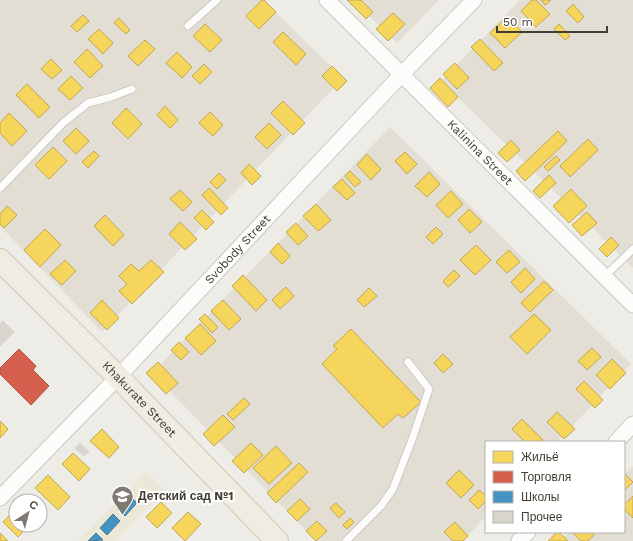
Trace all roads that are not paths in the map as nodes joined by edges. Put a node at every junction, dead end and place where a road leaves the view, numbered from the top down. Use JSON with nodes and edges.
{"nodes":[{"id":1,"x":217,"y":0,"type":"edge"},
{"id":2,"x":327,"y":0,"type":"edge"},
{"id":3,"x":474,"y":0,"type":"edge"},
{"id":4,"x":188,"y":26,"type":"dead end"},
{"id":5,"x":402,"y":74,"type":"junction"},
{"id":6,"x":132,"y":89,"type":"dead end"},
{"id":7,"x":0,"y":188,"type":"edge"},
{"id":8,"x":633,"y":249,"type":"edge"},
{"id":9,"x":0,"y":260,"type":"edge"},
{"id":10,"x":604,"y":277,"type":"junction"},
{"id":11,"x":633,"y":305,"type":"edge"},
{"id":12,"x":408,"y":362,"type":"dead end"},
{"id":13,"x":118,"y":377,"type":"junction"},
{"id":14,"x":633,"y":424,"type":"edge"},
{"id":15,"x":617,"y":441,"type":"edge"},
{"id":16,"x":0,"y":498,"type":"edge"},
{"id":17,"x":527,"y":533,"type":"edge"},
{"id":18,"x":277,"y":541,"type":"edge"},
{"id":19,"x":346,"y":541,"type":"edge"},
{"id":20,"x":519,"y":541,"type":"edge"}],
"edges":[{"from":1,"to":4,"type":"lane"},
{"from":2,"to":5,"type":"street","name":"Kalinina Street"},
{"from":3,"to":5,"type":"street","name":"Svobody Street"},
{"from":5,"to":10,"type":"street","name":"Kalinina Street"},
{"from":5,"to":13,"type":"street","name":"Svobody Street"},
{"from":6,"to":7,"type":"lane"},
{"from":8,"to":10,"type":"lane"},
{"from":9,"to":13,"type":"main road","name":"Khakurate Street"},
{"from":10,"to":11,"type":"street","name":"Kalinina Street"},
{"from":12,"to":19,"type":"lane"},
{"from":13,"to":16,"type":"street","name":"Svobody Street"},
{"from":13,"to":18,"type":"main road","name":"Khakurate Street"},
{"from":14,"to":15,"type":"street"},
{"from":17,"to":20,"type":"street"}]}
